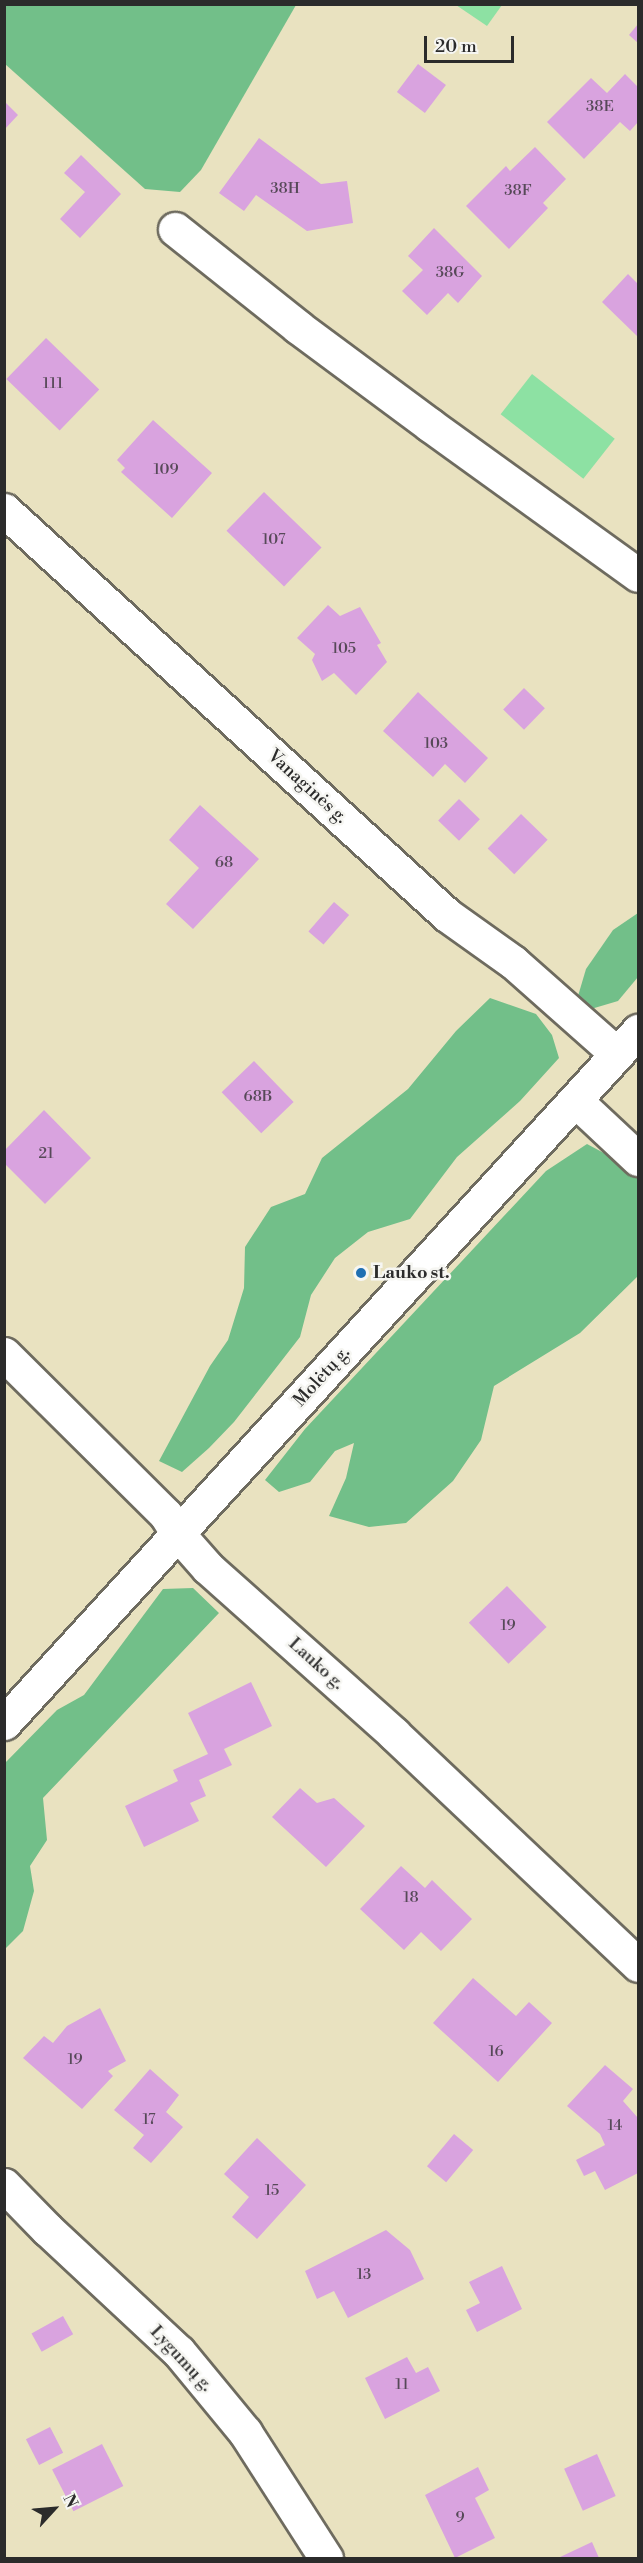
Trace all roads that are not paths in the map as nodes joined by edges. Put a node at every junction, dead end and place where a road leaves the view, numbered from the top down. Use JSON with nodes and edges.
{"nodes":[{"id":1,"x":175,"y":229,"type":"dead end"},
{"id":2,"x":4,"y":510,"type":"edge"},
{"id":3,"x":639,"y":575,"type":"edge"},
{"id":4,"x":628,"y":1042,"type":"edge"},
{"id":5,"x":576,"y":1101,"type":"junction"},
{"id":6,"x":639,"y":1159,"type":"edge"},
{"id":7,"x":4,"y":1354,"type":"edge"},
{"id":8,"x":178,"y":1534,"type":"junction"},
{"id":9,"x":4,"y":1723,"type":"edge"},
{"id":10,"x":639,"y":1965,"type":"edge"},
{"id":11,"x":4,"y":2185,"type":"edge"},
{"id":12,"x":326,"y":2559,"type":"edge"}],
"edges":[{"from":1,"to":3,"type":"street"},
{"from":2,"to":4,"type":"street","name":"Vanaginės g."},
{"from":4,"to":5,"type":"street","name":"Molėtų g."},
{"from":5,"to":6,"type":"street"},
{"from":5,"to":8,"type":"street","name":"Molėtų g."},
{"from":7,"to":8,"type":"street","name":"Lauko g."},
{"from":8,"to":9,"type":"street","name":"Molėtų g."},
{"from":8,"to":10,"type":"street","name":"Lauko g."},
{"from":11,"to":12,"type":"street","name":"Lygumų g."}]}
